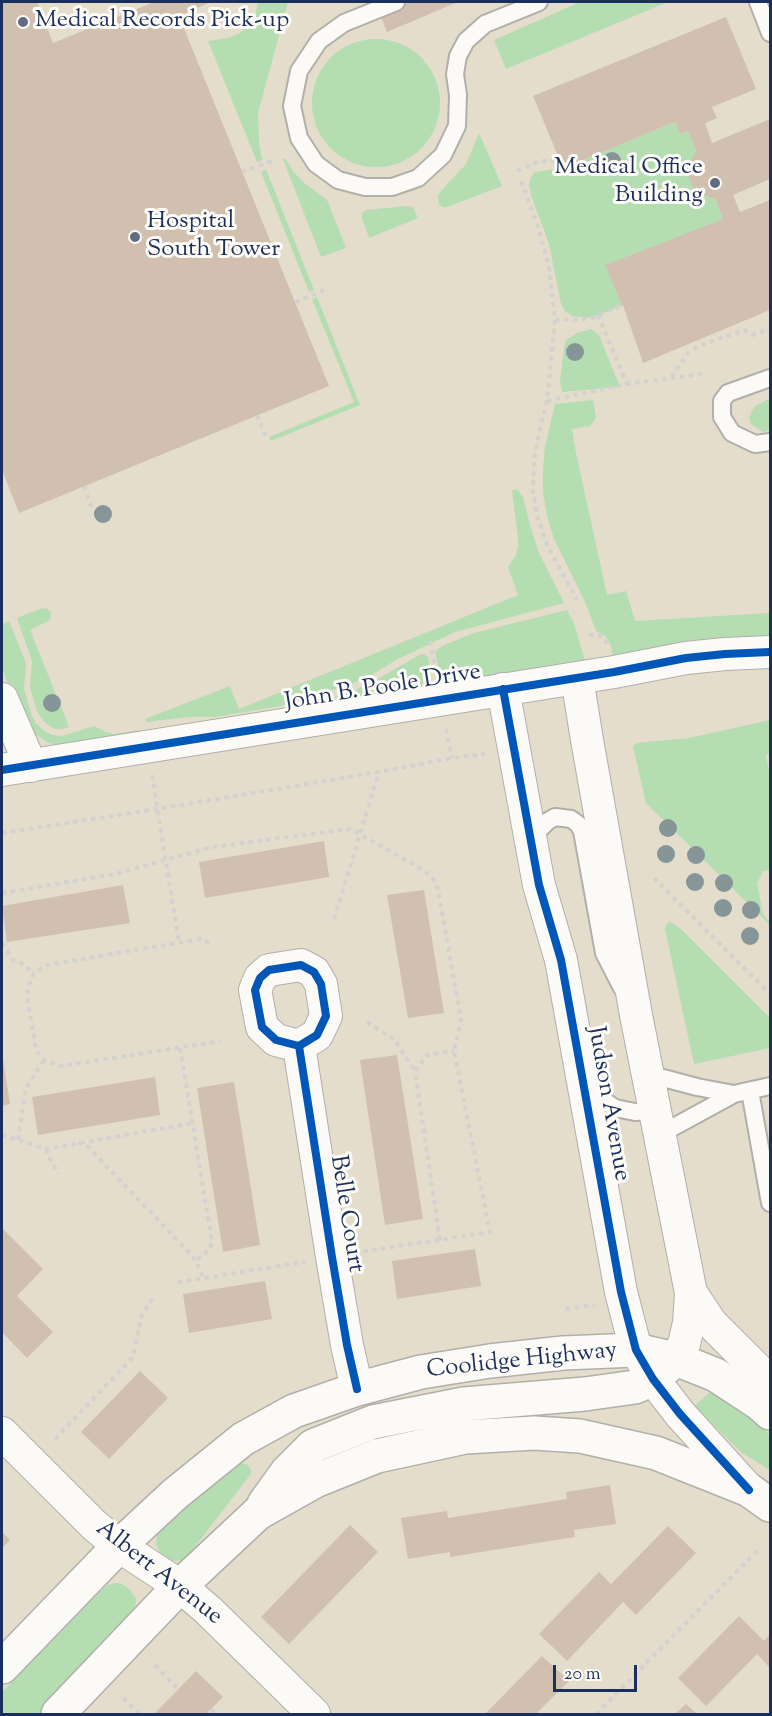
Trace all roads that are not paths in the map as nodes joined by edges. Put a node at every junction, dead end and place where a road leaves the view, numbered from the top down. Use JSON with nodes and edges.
{"nodes":[{"id":1,"x":396,"y":2,"type":"edge"},
{"id":2,"x":539,"y":2,"type":"edge"},
{"id":3,"x":758,"y":2,"type":"edge"},
{"id":4,"x":770,"y":30,"type":"edge"},
{"id":5,"x":771,"y":378,"type":"edge"},
{"id":6,"x":771,"y":442,"type":"edge"},
{"id":7,"x":771,"y":651,"type":"edge"},
{"id":8,"x":578,"y":678,"type":"junction"},
{"id":9,"x":503,"y":689,"type":"junction"},
{"id":10,"x":2,"y":699,"type":"edge"},
{"id":11,"x":16,"y":768,"type":"edge"},
{"id":12,"x":532,"y":847,"type":"junction"},
{"id":13,"x":636,"y":1015,"type":"junction"},
{"id":14,"x":298,"y":1046,"type":"dead end"},
{"id":15,"x":648,"y":1074,"type":"junction"},
{"id":16,"x":582,"y":1083,"type":"junction"},
{"id":17,"x":771,"y":1086,"type":"edge"},
{"id":18,"x":742,"y":1092,"type":"junction"},
{"id":19,"x":657,"y":1123,"type":"junction"},
{"id":20,"x":771,"y":1203,"type":"edge"},
{"id":21,"x":691,"y":1293,"type":"junction"},
{"id":22,"x":636,"y":1350,"type":"junction"},
{"id":23,"x":664,"y":1369,"type":"junction"},
{"id":24,"x":771,"y":1382,"type":"edge"},
{"id":25,"x":357,"y":1389,"type":"junction"},
{"id":26,"x":771,"y":1413,"type":"edge"},
{"id":27,"x":2,"y":1433,"type":"edge"},
{"id":28,"x":760,"y":1498,"type":"edge"},
{"id":29,"x":258,"y":1513,"type":"junction"},
{"id":30,"x":120,"y":1546,"type":"junction"},
{"id":31,"x":180,"y":1586,"type":"junction"},
{"id":32,"x":2,"y":1667,"type":"edge"},
{"id":33,"x":58,"y":1714,"type":"edge"},
{"id":34,"x":314,"y":1714,"type":"edge"}],
"edges":[{"from":1,"to":2,"type":"lane"},
{"from":3,"to":4,"type":"lane"},
{"from":5,"to":6,"type":"lane"},
{"from":7,"to":8,"type":"street","name":"John B. Poole Drive"},
{"from":8,"to":9,"type":"street","name":"John B. Poole Drive"},
{"from":8,"to":13,"type":"street","name":"Judson Avenue"},
{"from":9,"to":11,"type":"street","name":"John B. Poole Drive"},
{"from":9,"to":12,"type":"street","name":"Judson Avenue"},
{"from":10,"to":11,"type":"street"},
{"from":12,"to":13,"type":"lane"},
{"from":12,"to":16,"type":"street","name":"Judson Avenue"},
{"from":13,"to":15,"type":"street","name":"Judson Avenue"},
{"from":14,"to":25,"type":"street","name":"Belle Court"},
{"from":15,"to":18,"type":"lane"},
{"from":15,"to":19,"type":"street","name":"Judson Avenue"},
{"from":16,"to":19,"type":"lane"},
{"from":16,"to":22,"type":"street","name":"Judson Avenue"},
{"from":17,"to":18,"type":"lane"},
{"from":18,"to":19,"type":"lane"},
{"from":18,"to":20,"type":"lane"},
{"from":19,"to":21,"type":"street","name":"Judson Avenue"},
{"from":21,"to":23,"type":"street","name":"Judson Avenue"},
{"from":21,"to":24,"type":"street","name":"Judson Avenue"},
{"from":22,"to":23,"type":"main road","name":"Coolidge Highway"},
{"from":22,"to":25,"type":"main road","name":"Coolidge Highway"},
{"from":23,"to":26,"type":"main road","name":"Coolidge Highway"},
{"from":23,"to":28,"type":"street"},
{"from":23,"to":29,"type":"main road"},
{"from":25,"to":30,"type":"main road","name":"Coolidge Highway"},
{"from":27,"to":30,"type":"street","name":"Albert Avenue"},
{"from":28,"to":29,"type":"main road"},
{"from":29,"to":31,"type":"main road"},
{"from":30,"to":31,"type":"street","name":"Albert Avenue"},
{"from":30,"to":32,"type":"main road","name":"Coolidge Highway"},
{"from":31,"to":33,"type":"main road"},
{"from":31,"to":34,"type":"street","name":"Albert Avenue"}]}
